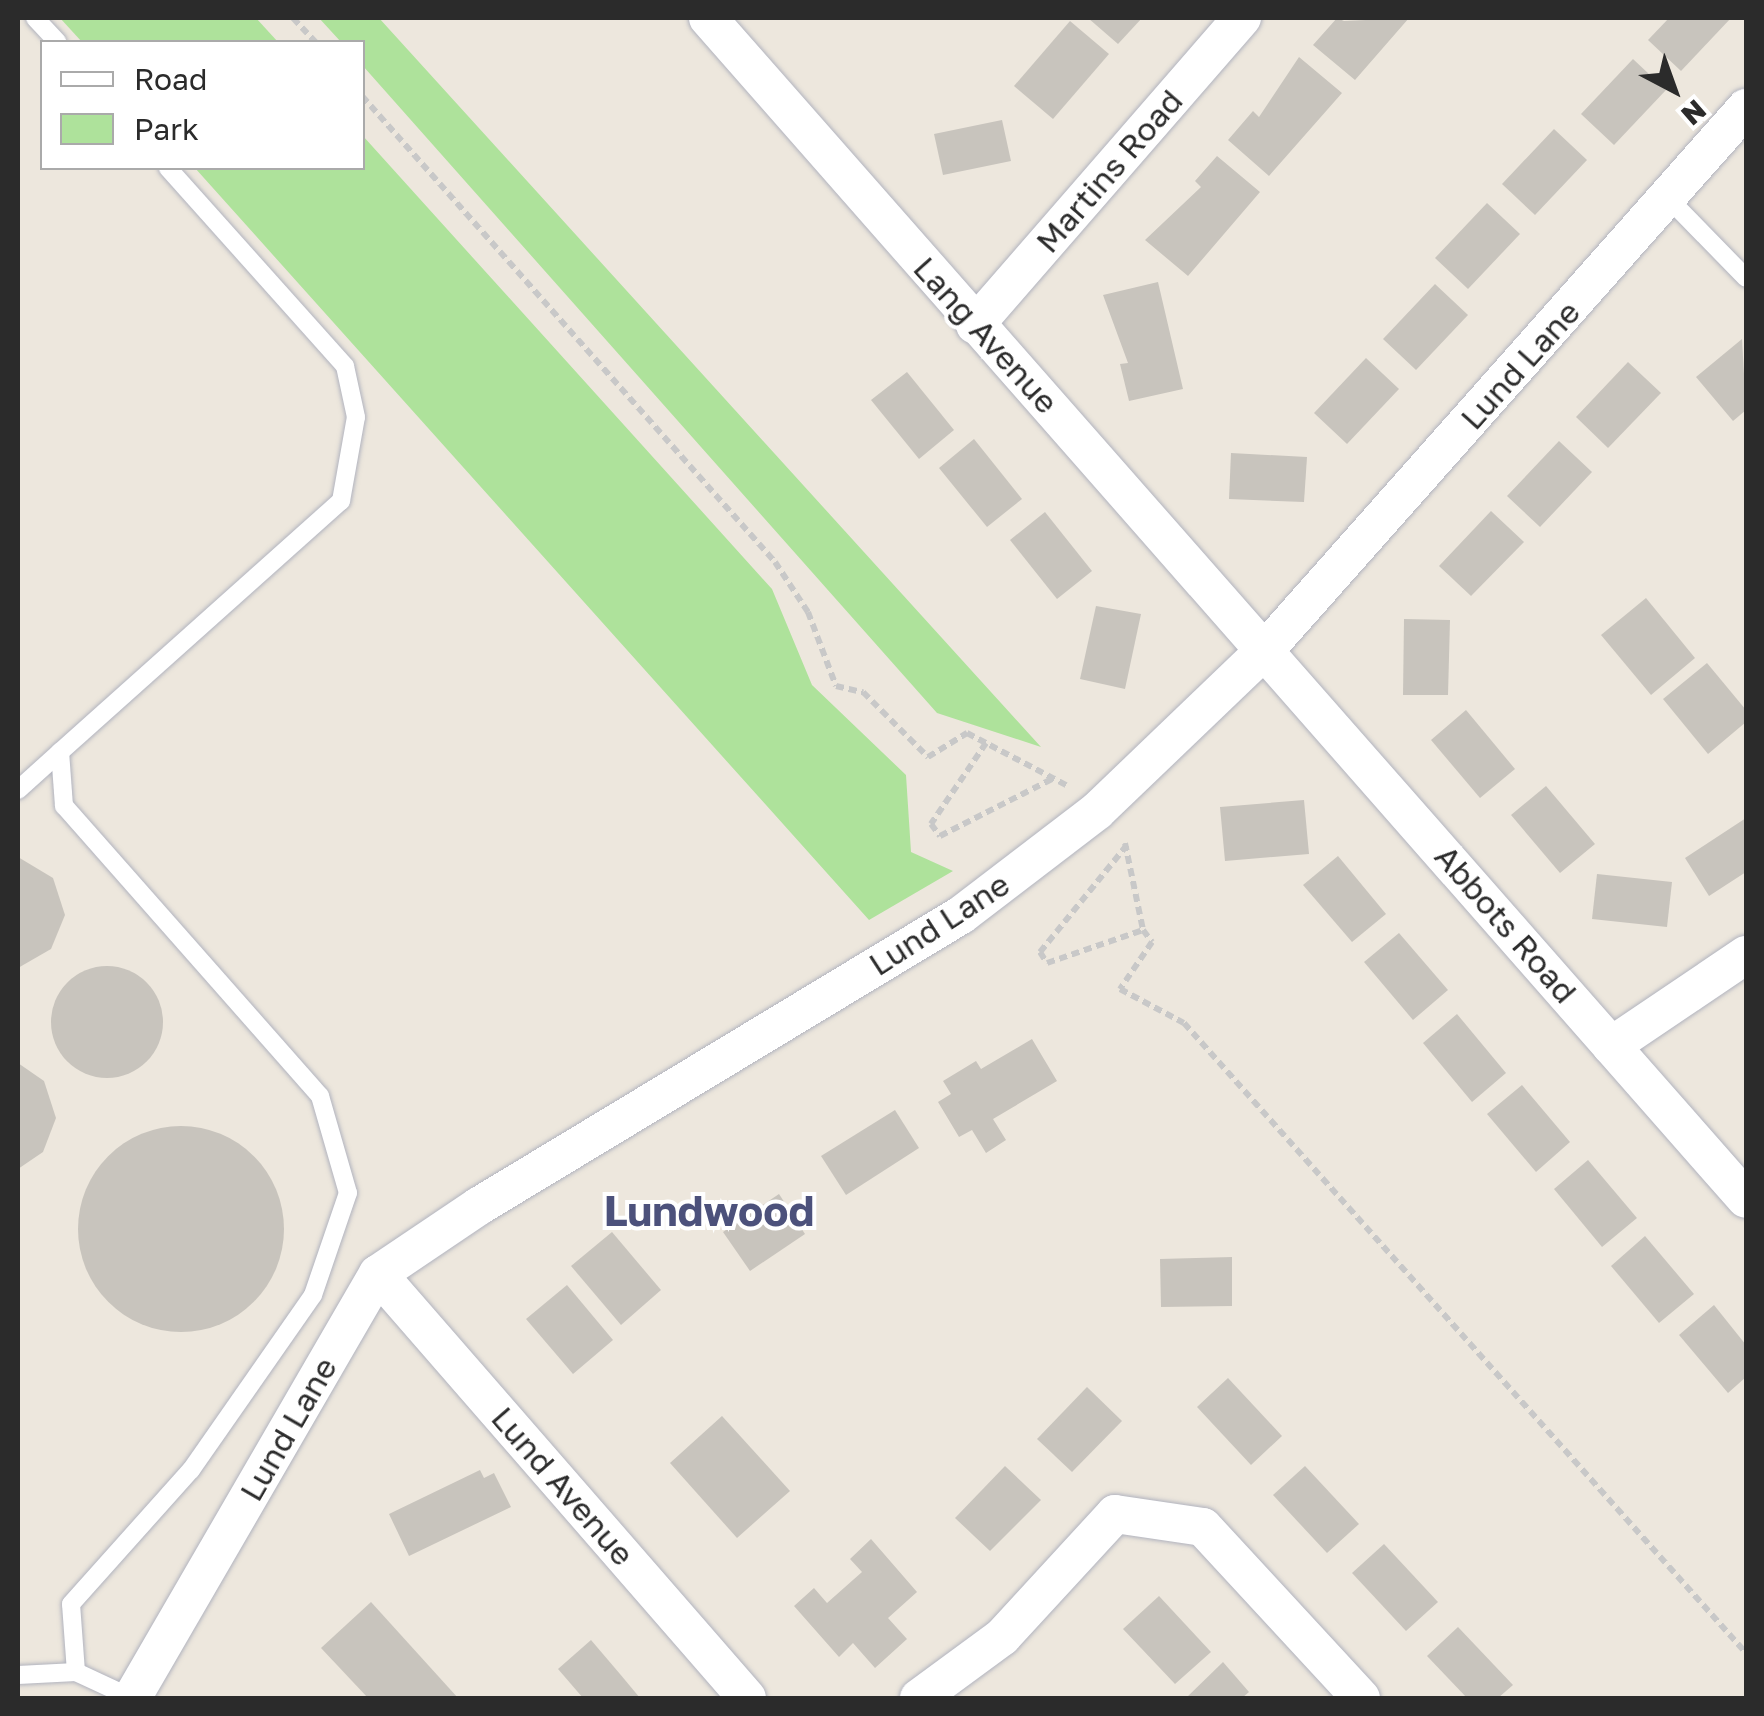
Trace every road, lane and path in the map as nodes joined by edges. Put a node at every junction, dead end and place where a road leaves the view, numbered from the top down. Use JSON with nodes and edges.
{"nodes":[{"id":1,"x":34,"y":18,"type":"edge"},
{"id":2,"x":293,"y":18,"type":"edge"},
{"id":3,"x":708,"y":18,"type":"edge"},
{"id":4,"x":1242,"y":18,"type":"edge"},
{"id":5,"x":55,"y":40,"type":"edge"},
{"id":6,"x":313,"y":40,"type":"edge"},
{"id":7,"x":365,"y":99,"type":"edge"},
{"id":8,"x":1746,"y":108,"type":"edge"},
{"id":9,"x":170,"y":170,"type":"edge"},
{"id":10,"x":1669,"y":199,"type":"junction"},
{"id":11,"x":1746,"y":278,"type":"edge"},
{"id":12,"x":976,"y":325,"type":"junction"},
{"id":13,"x":1267,"y":648,"type":"junction"},
{"id":14,"x":986,"y":743,"type":"junction"},
{"id":15,"x":60,"y":752,"type":"junction"},
{"id":16,"x":18,"y":790,"type":"edge"},
{"id":17,"x":1143,"y":930,"type":"junction"},
{"id":18,"x":1746,"y":956,"type":"edge"},
{"id":19,"x":1611,"y":1046,"type":"junction"},
{"id":20,"x":1746,"y":1198,"type":"edge"},
{"id":21,"x":378,"y":1274,"type":"junction"},
{"id":22,"x":1746,"y":1653,"type":"edge"},
{"id":23,"x":76,"y":1672,"type":"junction"},
{"id":24,"x":18,"y":1675,"type":"edge"},
{"id":25,"x":132,"y":1698,"type":"edge"},
{"id":26,"x":746,"y":1698,"type":"edge"},
{"id":27,"x":919,"y":1698,"type":"edge"},
{"id":28,"x":1361,"y":1698,"type":"edge"}],
"edges":[{"from":1,"to":5,"type":"lane"},
{"from":2,"to":6,"type":"path"},
{"from":3,"to":12,"type":"street","name":"Lang Avenue"},
{"from":4,"to":12,"type":"street","name":"Martins Road"},
{"from":7,"to":14,"type":"path"},
{"from":8,"to":10,"type":"street","name":"Lund Lane"},
{"from":9,"to":15,"type":"lane"},
{"from":10,"to":11,"type":"lane"},
{"from":10,"to":13,"type":"street","name":"Lund Lane"},
{"from":12,"to":13,"type":"street","name":"Lang Avenue"},
{"from":13,"to":19,"type":"street","name":"Abbots Road"},
{"from":13,"to":21,"type":"street","name":"Lund Lane"},
{"from":14,"to":14,"type":"path"},
{"from":15,"to":16,"type":"lane"},
{"from":15,"to":23,"type":"lane"},
{"from":17,"to":17,"type":"path"},
{"from":17,"to":22,"type":"path"},
{"from":18,"to":19,"type":"street"},
{"from":19,"to":20,"type":"street","name":"Abbots Road"},
{"from":21,"to":25,"type":"street","name":"Lund Lane"},
{"from":21,"to":26,"type":"street","name":"Lund Avenue"},
{"from":23,"to":24,"type":"lane"},
{"from":23,"to":25,"type":"lane"},
{"from":27,"to":28,"type":"street"}]}
